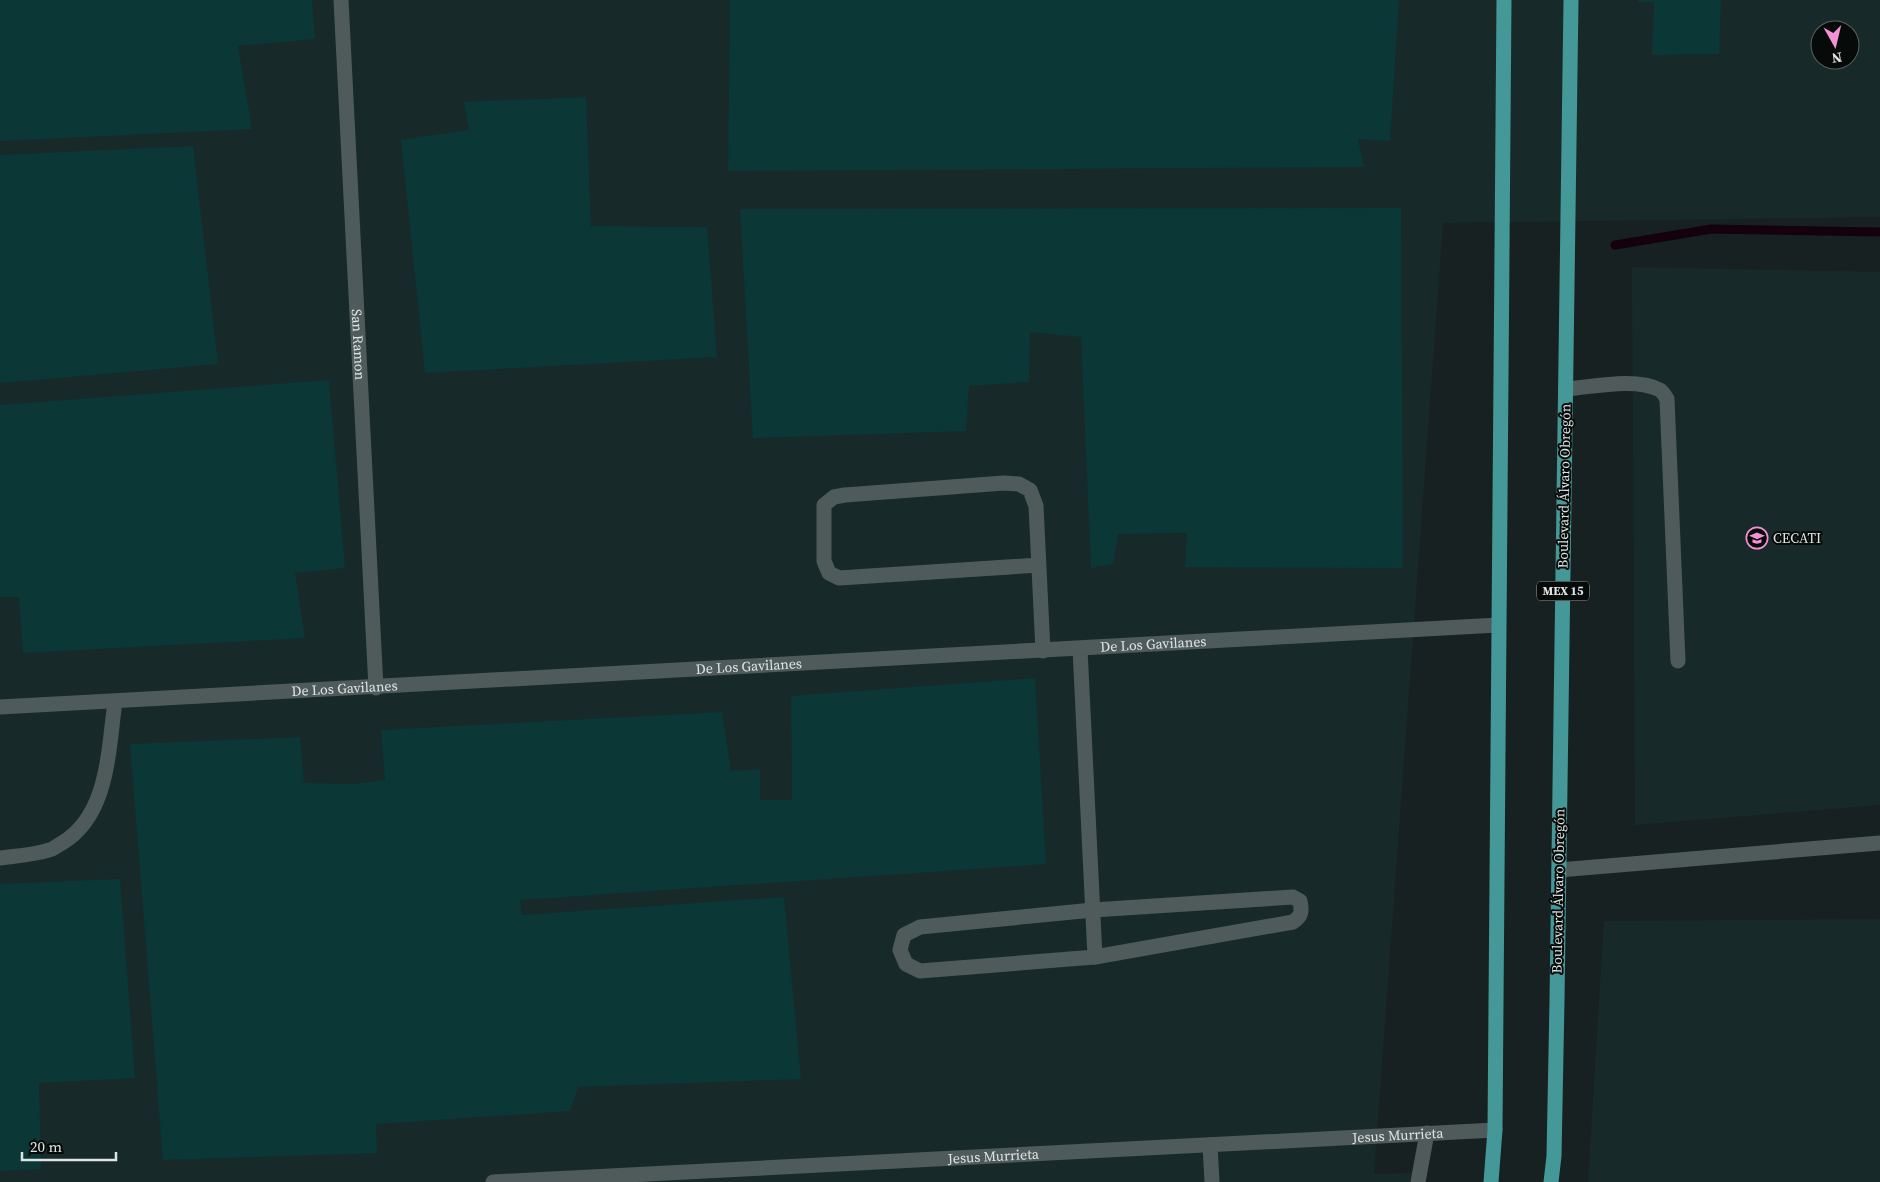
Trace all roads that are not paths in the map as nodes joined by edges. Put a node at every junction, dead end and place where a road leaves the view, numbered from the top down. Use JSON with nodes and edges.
{"nodes":[{"id":1,"x":341,"y":0,"type":"edge"},
{"id":2,"x":1504,"y":0,"type":"edge"},
{"id":3,"x":1572,"y":0,"type":"edge"},
{"id":4,"x":1566,"y":389,"type":"junction"},
{"id":5,"x":1039,"y":565,"type":"junction"},
{"id":6,"x":1498,"y":625,"type":"junction"},
{"id":7,"x":1080,"y":649,"type":"junction"},
{"id":8,"x":1043,"y":651,"type":"junction"},
{"id":9,"x":1678,"y":662,"type":"dead end"},
{"id":10,"x":376,"y":688,"type":"junction"},
{"id":11,"x":115,"y":702,"type":"junction"},
{"id":12,"x":0,"y":708,"type":"edge"},
{"id":13,"x":1880,"y":844,"type":"edge"},
{"id":14,"x":0,"y":858,"type":"edge"},
{"id":15,"x":1559,"y":870,"type":"junction"},
{"id":16,"x":1093,"y":910,"type":"junction"},
{"id":17,"x":1095,"y":957,"type":"junction"},
{"id":18,"x":1494,"y":1130,"type":"junction"},
{"id":19,"x":1427,"y":1133,"type":"junction"},
{"id":20,"x":1210,"y":1145,"type":"junction"},
{"id":21,"x":493,"y":1182,"type":"edge"},
{"id":22,"x":1212,"y":1182,"type":"edge"},
{"id":23,"x":1418,"y":1182,"type":"edge"},
{"id":24,"x":1490,"y":1182,"type":"edge"},
{"id":25,"x":1551,"y":1182,"type":"edge"}],
"edges":[{"from":1,"to":10,"type":"lane","name":"San Ramon"},
{"from":2,"to":6,"type":"highway"},
{"from":3,"to":4,"type":"highway","name":"Boulevard Álvaro Obregón","number":"MEX 15"},
{"from":4,"to":9,"type":"lane"},
{"from":4,"to":15,"type":"highway","name":"Boulevard Álvaro Obregón","number":"MEX 15"},
{"from":5,"to":5,"type":"lane"},
{"from":5,"to":8,"type":"lane"},
{"from":6,"to":7,"type":"lane","name":"De Los Gavilanes"},
{"from":6,"to":18,"type":"highway"},
{"from":7,"to":8,"type":"lane","name":"De Los Gavilanes"},
{"from":7,"to":16,"type":"lane"},
{"from":8,"to":10,"type":"lane","name":"De Los Gavilanes"},
{"from":10,"to":11,"type":"lane","name":"De Los Gavilanes"},
{"from":11,"to":12,"type":"lane","name":"De Los Gavilanes"},
{"from":11,"to":14,"type":"lane"},
{"from":13,"to":15,"type":"lane"},
{"from":15,"to":25,"type":"highway","name":"Boulevard Álvaro Obregón","number":"MEX 15"},
{"from":16,"to":17,"type":"lane"},
{"from":16,"to":17,"type":"lane"},
{"from":16,"to":17,"type":"lane"},
{"from":18,"to":19,"type":"lane","name":"Jesus Murrieta"},
{"from":18,"to":24,"type":"highway"},
{"from":19,"to":20,"type":"lane","name":"Jesus Murrieta"},
{"from":19,"to":23,"type":"lane"},
{"from":20,"to":21,"type":"lane","name":"Jesus Murrieta"},
{"from":20,"to":22,"type":"lane"}]}
